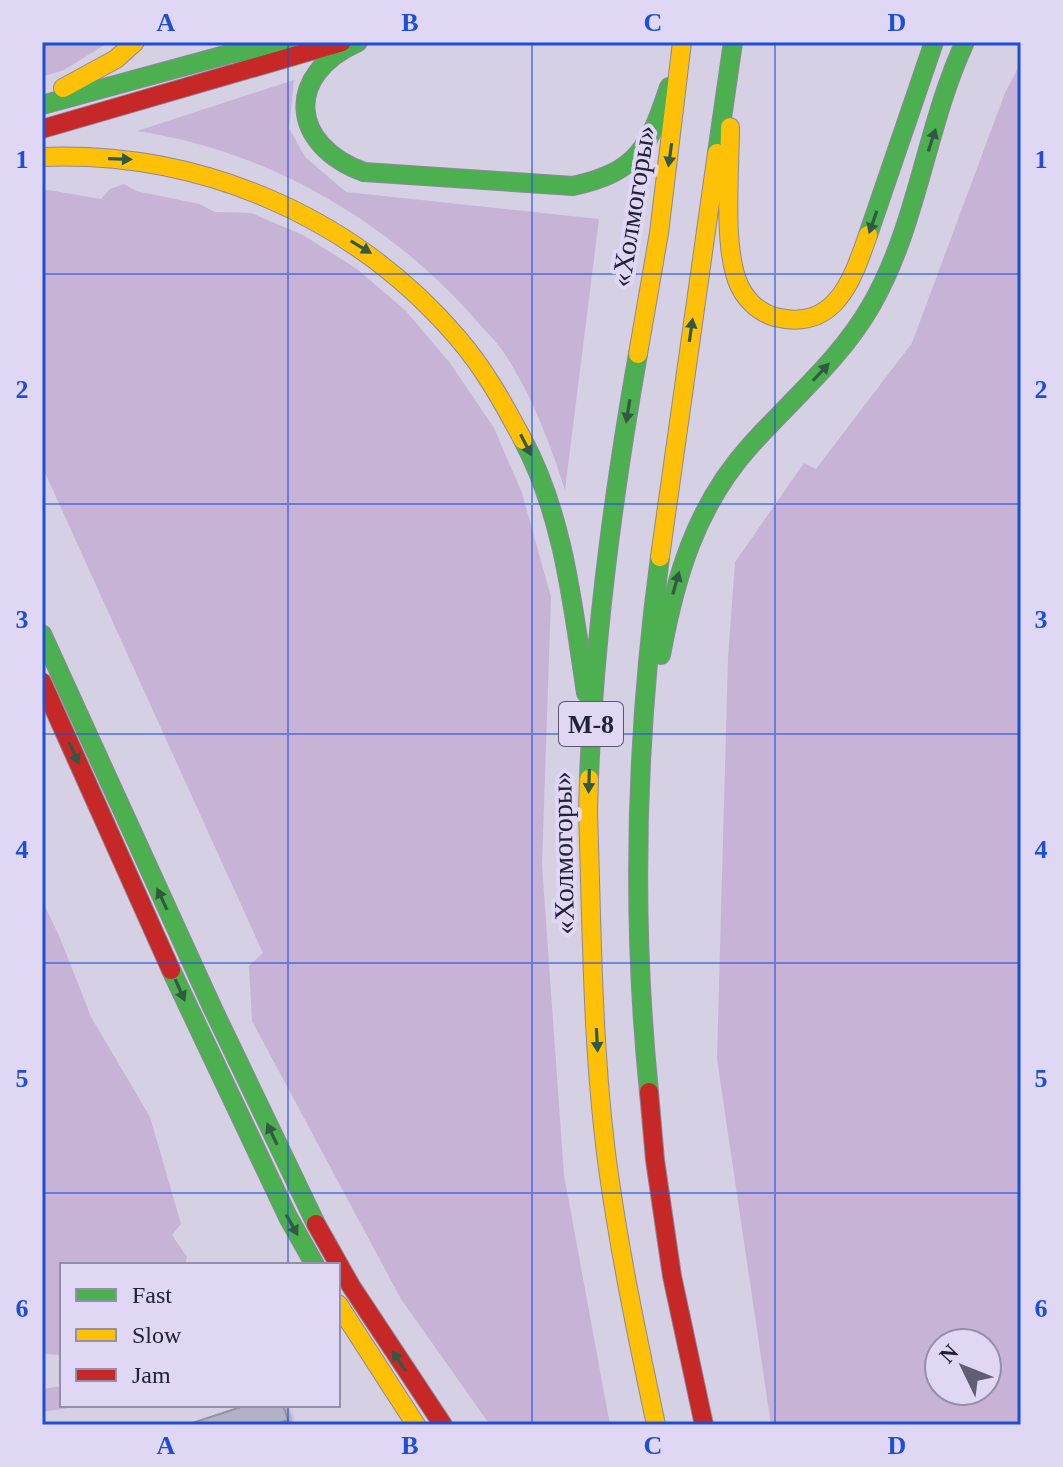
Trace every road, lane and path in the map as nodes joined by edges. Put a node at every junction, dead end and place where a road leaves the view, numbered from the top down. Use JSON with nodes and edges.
{"nodes":[{"id":1,"x":135,"y":42,"type":"edge"},
{"id":2,"x":298,"y":42,"type":"edge"},
{"id":3,"x":342,"y":42,"type":"edge"},
{"id":4,"x":358,"y":42,"type":"edge"},
{"id":5,"x":733,"y":42,"type":"edge"},
{"id":6,"x":934,"y":42,"type":"edge"},
{"id":7,"x":965,"y":42,"type":"edge"},
{"id":8,"x":682,"y":46,"type":"edge"},
{"id":9,"x":730,"y":72,"type":"junction"},
{"id":10,"x":42,"y":98,"type":"edge"},
{"id":11,"x":42,"y":105,"type":"edge"},
{"id":12,"x":42,"y":129,"type":"edge"},
{"id":13,"x":42,"y":157,"type":"edge"},
{"id":14,"x":42,"y":634,"type":"edge"},
{"id":15,"x":42,"y":682,"type":"edge"},
{"id":16,"x":591,"y":727,"type":"junction"},
{"id":17,"x":639,"y":769,"type":"junction"},
{"id":18,"x":314,"y":1263,"type":"edge"},
{"id":19,"x":338,"y":1263,"type":"edge"},
{"id":20,"x":340,"y":1266,"type":"edge"},
{"id":21,"x":340,"y":1307,"type":"edge"},
{"id":22,"x":649,"y":1400,"type":"junction"},
{"id":23,"x":416,"y":1425,"type":"edge"},
{"id":24,"x":443,"y":1425,"type":"edge"},
{"id":25,"x":649,"y":1425,"type":"edge"},
{"id":26,"x":656,"y":1425,"type":"edge"},
{"id":27,"x":704,"y":1425,"type":"edge"}],
"edges":[{"from":1,"to":10,"type":"main road"},
{"from":2,"to":11,"type":"main road"},
{"from":3,"to":12,"type":"main road"},
{"from":4,"to":8,"type":"main road"},
{"from":5,"to":9,"type":"main road","number":"М-8"},
{"from":6,"to":9,"type":"main road","one_way":true},
{"from":17,"to":7,"type":"main road","one_way":true},
{"from":8,"to":16,"type":"main road","name":"«Холмогоры»","number":"М-8","one_way":true},
{"from":17,"to":9,"type":"main road","number":"М-8","one_way":true},
{"from":13,"to":16,"type":"main road","one_way":true},
{"from":19,"to":14,"type":"main road","one_way":true},
{"from":15,"to":18,"type":"main road","one_way":true},
{"from":16,"to":22,"type":"main road","name":"«Холмогоры»","number":"М-8","one_way":true},
{"from":17,"to":27,"type":"main road","number":"М-8"},
{"from":24,"to":20,"type":"main road","one_way":true},
{"from":21,"to":23,"type":"main road"},
{"from":22,"to":25,"type":"main road"},
{"from":22,"to":26,"type":"main road","name":"«Холмогоры»","number":"М-8"}]}
